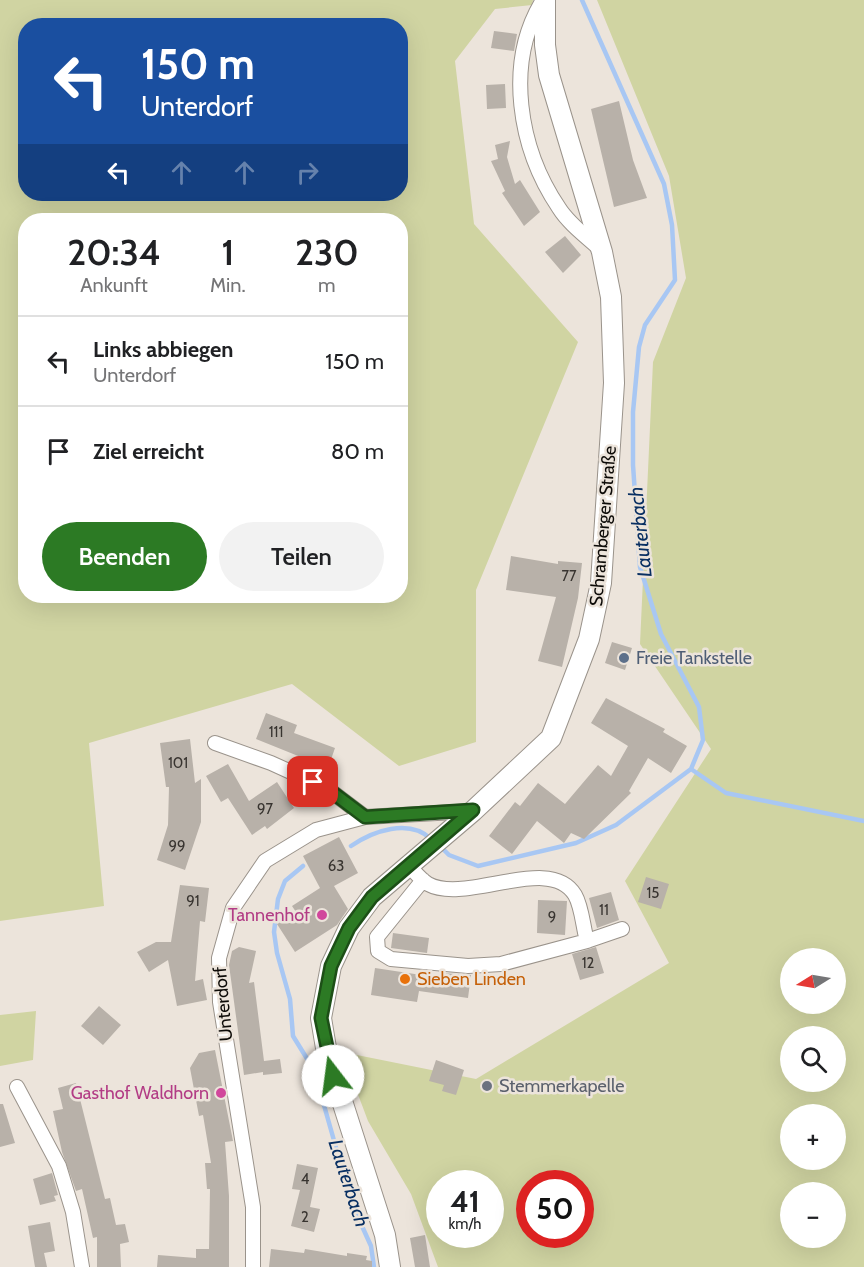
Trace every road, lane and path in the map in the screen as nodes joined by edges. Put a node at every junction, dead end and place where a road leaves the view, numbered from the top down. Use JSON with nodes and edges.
{"nodes":[{"id":1,"x":544,"y":0,"type":"edge"},
{"id":2,"x":602,"y":252,"type":"junction"},
{"id":3,"x":215,"y":743,"type":"dead end"},
{"id":4,"x":473,"y":810,"type":"junction"},
{"id":5,"x":365,"y":817,"type":"junction"},
{"id":6,"x":408,"y":865,"type":"junction"},
{"id":7,"x":423,"y":880,"type":"junction"},
{"id":8,"x":622,"y":929,"type":"dead end"},
{"id":9,"x":586,"y":941,"type":"junction"},
{"id":10,"x":18,"y":1087,"type":"dead end"},
{"id":11,"x":82,"y":1267,"type":"edge"},
{"id":12,"x":253,"y":1267,"type":"edge"},
{"id":13,"x":390,"y":1267,"type":"edge"}],
"edges":[{"from":1,"to":2,"type":"main road","name":"Schramberger Straße"},
{"from":1,"to":2,"type":"street","name":"Schramberger Straße"},
{"from":2,"to":4,"type":"main road","name":"Schramberger Straße"},
{"from":3,"to":5,"type":"street"},
{"from":4,"to":5,"type":"street","name":"Unterdorf"},
{"from":4,"to":6,"type":"main road","name":"Schramberger Straße"},
{"from":5,"to":12,"type":"street","name":"Unterdorf"},
{"from":6,"to":7,"type":"street"},
{"from":6,"to":13,"type":"main road","name":"Schramberger Straße"},
{"from":7,"to":9,"type":"street"},
{"from":7,"to":9,"type":"street"},
{"from":8,"to":9,"type":"street"},
{"from":10,"to":11,"type":"street"}]}
